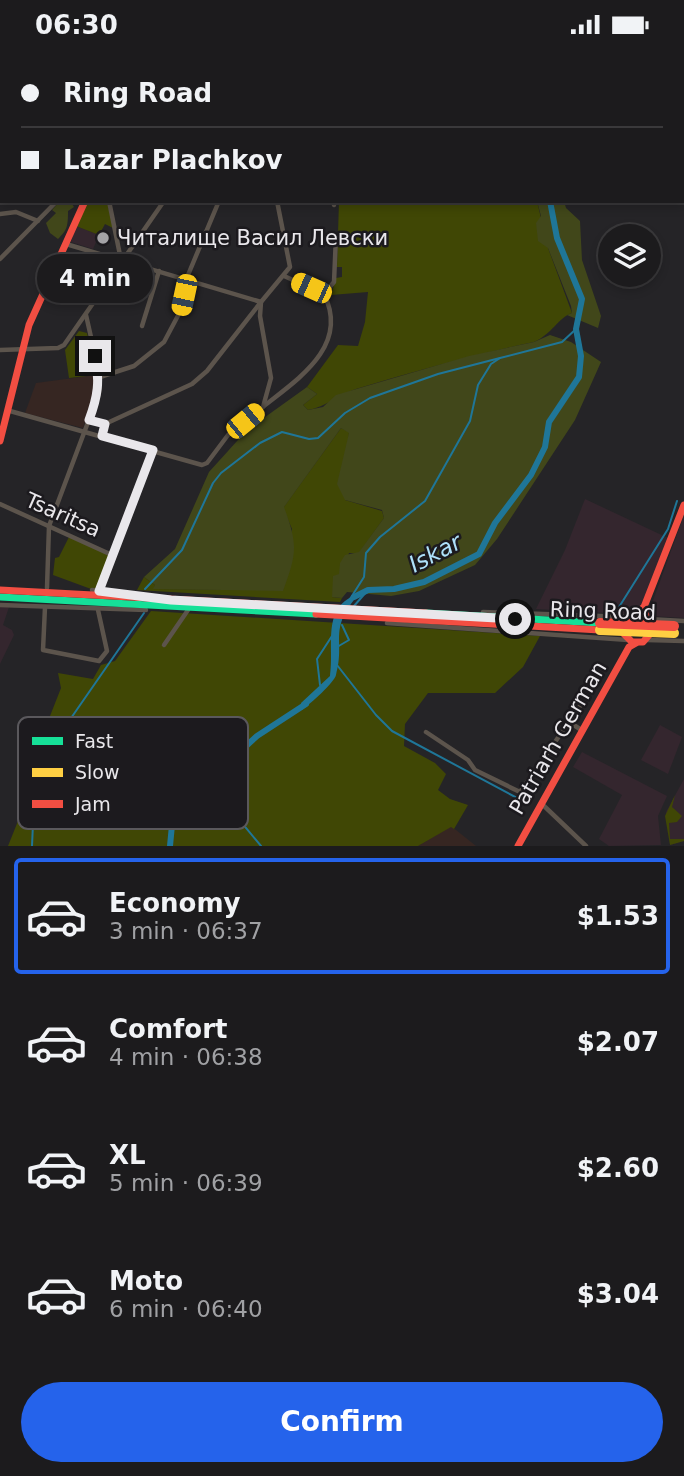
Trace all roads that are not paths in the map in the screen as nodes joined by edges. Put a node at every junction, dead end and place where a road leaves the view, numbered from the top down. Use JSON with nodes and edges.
{"nodes":[{"id":1,"x":55,"y":203,"type":"edge"},
{"id":2,"x":81,"y":203,"type":"edge"},
{"id":3,"x":109,"y":203,"type":"edge"},
{"id":4,"x":163,"y":203,"type":"edge"},
{"id":5,"x":218,"y":203,"type":"edge"},
{"id":6,"x":277,"y":203,"type":"edge"},
{"id":7,"x":0,"y":214,"type":"edge"},
{"id":8,"x":38,"y":221,"type":"junction"},
{"id":9,"x":336,"y":236,"type":"dead end"},
{"id":10,"x":66,"y":244,"type":"junction"},
{"id":11,"x":0,"y":260,"type":"edge"},
{"id":12,"x":121,"y":260,"type":"junction"},
{"id":13,"x":159,"y":271,"type":"junction"},
{"id":14,"x":284,"y":276,"type":"junction"},
{"id":15,"x":187,"y":280,"type":"junction"},
{"id":16,"x":324,"y":294,"type":"junction"},
{"id":17,"x":261,"y":302,"type":"junction"},
{"id":18,"x":86,"y":315,"type":"junction"},
{"id":19,"x":142,"y":327,"type":"dead end"},
{"id":20,"x":1,"y":349,"type":"edge"},
{"id":21,"x":23,"y":349,"type":"junction"},
{"id":22,"x":100,"y":377,"type":"junction"},
{"id":23,"x":263,"y":407,"type":"junction"},
{"id":24,"x":10,"y":411,"type":"junction"},
{"id":25,"x":89,"y":420,"type":"junction"},
{"id":26,"x":105,"y":424,"type":"junction"},
{"id":27,"x":85,"y":432,"type":"junction"},
{"id":28,"x":102,"y":436,"type":"junction"},
{"id":29,"x":1,"y":437,"type":"edge"},
{"id":30,"x":153,"y":450,"type":"junction"},
{"id":31,"x":0,"y":504,"type":"edge"},
{"id":32,"x":684,"y":505,"type":"edge"},
{"id":33,"x":48,"y":526,"type":"junction"},
{"id":34,"x":112,"y":555,"type":"junction"},
{"id":35,"x":0,"y":588,"type":"edge"},
{"id":36,"x":47,"y":588,"type":"junction"},
{"id":37,"x":99,"y":591,"type":"junction"},
{"id":38,"x":0,"y":597,"type":"edge"},
{"id":39,"x":171,"y":600,"type":"junction"},
{"id":40,"x":0,"y":605,"type":"edge"},
{"id":41,"x":45,"y":607,"type":"junction"},
{"id":42,"x":187,"y":609,"type":"junction"},
{"id":43,"x":99,"y":610,"type":"junction"},
{"id":44,"x":387,"y":611,"type":"junction"},
{"id":45,"x":322,"y":613,"type":"junction"},
{"id":46,"x":364,"y":615,"type":"junction"},
{"id":47,"x":640,"y":615,"type":"junction"},
{"id":48,"x":600,"y":626,"type":"junction"},
{"id":49,"x":680,"y":628,"type":"edge"},
{"id":50,"x":684,"y":641,"type":"edge"},
{"id":51,"x":633,"y":642,"type":"junction"},
{"id":52,"x":164,"y":645,"type":"dead end"},
{"id":53,"x":580,"y":706,"type":"dead end"},
{"id":54,"x":569,"y":722,"type":"junction"},
{"id":55,"x":426,"y":731,"type":"dead end"},
{"id":56,"x":584,"y":732,"type":"junction"},
{"id":57,"x":543,"y":805,"type":"junction"},
{"id":58,"x":518,"y":846,"type":"edge"},
{"id":59,"x":586,"y":846,"type":"edge"}],
"edges":[{"from":1,"to":8,"type":"street"},
{"from":2,"to":10,"type":"main road"},
{"from":3,"to":12,"type":"street"},
{"from":4,"to":12,"type":"street"},
{"from":5,"to":15,"type":"street"},
{"from":6,"to":14,"type":"street"},
{"from":7,"to":8,"type":"street"},
{"from":8,"to":11,"type":"street"},
{"from":9,"to":16,"type":"street"},
{"from":10,"to":12,"type":"street"},
{"from":10,"to":21,"type":"main road"},
{"from":12,"to":13,"type":"street"},
{"from":12,"to":18,"type":"street"},
{"from":13,"to":15,"type":"street"},
{"from":13,"to":19,"type":"street"},
{"from":14,"to":16,"type":"street"},
{"from":14,"to":17,"type":"street"},
{"from":15,"to":17,"type":"street"},
{"from":15,"to":22,"type":"street"},
{"from":16,"to":23,"type":"street"},
{"from":17,"to":23,"type":"street"},
{"from":17,"to":26,"type":"street"},
{"from":18,"to":21,"type":"street"},
{"from":18,"to":22,"type":"street"},
{"from":20,"to":21,"type":"street"},
{"from":21,"to":24,"type":"main road"},
{"from":22,"to":25,"type":"street"},
{"from":23,"to":30,"type":"street"},
{"from":24,"to":27,"type":"street"},
{"from":24,"to":29,"type":"main road"},
{"from":25,"to":26,"type":"street"},
{"from":25,"to":27,"type":"street"},
{"from":26,"to":28,"type":"street"},
{"from":27,"to":28,"type":"street"},
{"from":27,"to":33,"type":"street"},
{"from":28,"to":30,"type":"street"},
{"from":30,"to":34,"type":"street"},
{"from":31,"to":33,"type":"street","name":"Tsaritsa"},
{"from":32,"to":47,"type":"main road"},
{"from":33,"to":34,"type":"street","name":"Tsaritsa"},
{"from":33,"to":36,"type":"street"},
{"from":34,"to":37,"type":"street"},
{"from":35,"to":36,"type":"street","name":"Ring Road"},
{"from":35,"to":39,"type":"main road","name":"Ring Road"},
{"from":36,"to":37,"type":"street","name":"Ring Road"},
{"from":37,"to":39,"type":"street","name":"Ring Road"},
{"from":38,"to":42,"type":"main road","name":"Ring Road"},
{"from":39,"to":45,"type":"main road","name":"Ring Road"},
{"from":40,"to":41,"type":"street","name":"Ring Road"},
{"from":41,"to":43,"type":"street","name":"Ring Road"},
{"from":41,"to":43,"type":"street"},
{"from":42,"to":43,"type":"street","name":"Ring Road"},
{"from":42,"to":45,"type":"main road","name":"Ring Road"},
{"from":42,"to":52,"type":"street"},
{"from":44,"to":46,"type":"main road","name":"Ring Road"},
{"from":44,"to":47,"type":"street"},
{"from":44,"to":48,"type":"main road","name":"Ring Road"},
{"from":45,"to":46,"type":"main road","name":"Ring Road"},
{"from":46,"to":48,"type":"main road","name":"Ring Road"},
{"from":46,"to":51,"type":"street"},
{"from":47,"to":49,"type":"street"},
{"from":47,"to":51,"type":"main road"},
{"from":47,"to":51,"type":"main road"},
{"from":48,"to":49,"type":"main road","name":"Ring Road","bridge":true},
{"from":50,"to":51,"type":"street"},
{"from":51,"to":56,"type":"main road","name":"Patriarh German"},
{"from":53,"to":54,"type":"street"},
{"from":54,"to":55,"type":"street"},
{"from":54,"to":56,"type":"street"},
{"from":56,"to":57,"type":"main road","name":"Patriarh German"},
{"from":57,"to":58,"type":"main road","name":"Patriarh German"},
{"from":57,"to":59,"type":"street"}]}
